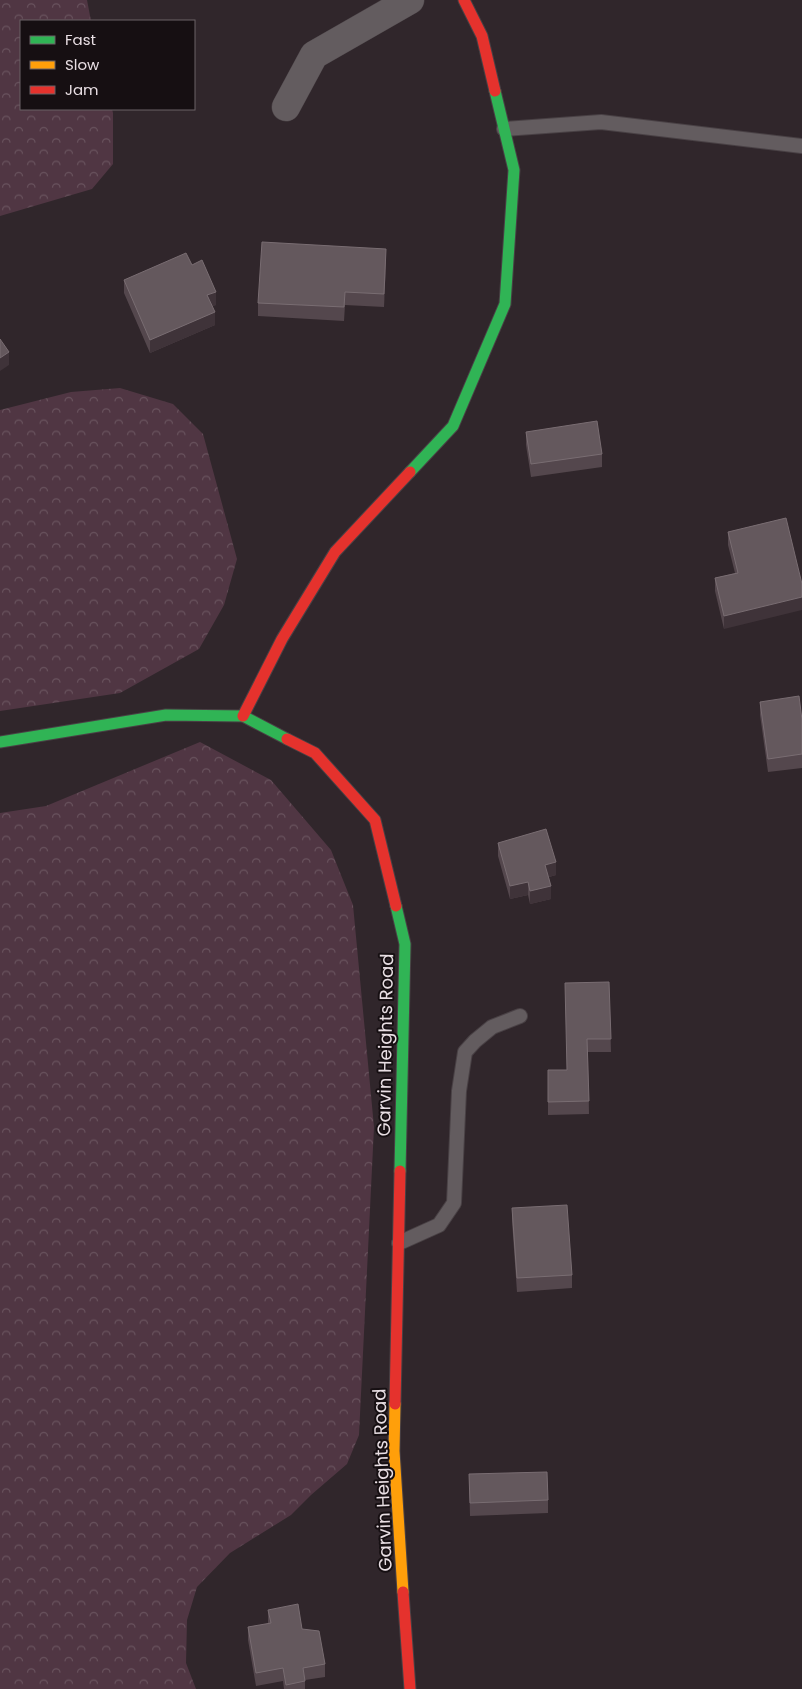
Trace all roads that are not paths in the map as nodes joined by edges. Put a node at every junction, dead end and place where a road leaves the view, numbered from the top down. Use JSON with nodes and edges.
{"nodes":[{"id":1,"x":410,"y":0,"type":"edge"},
{"id":2,"x":464,"y":0,"type":"edge"},
{"id":3,"x":286,"y":107,"type":"dead end"},
{"id":4,"x":504,"y":130,"type":"junction"},
{"id":5,"x":802,"y":146,"type":"edge"},
{"id":6,"x":243,"y":716,"type":"junction"},
{"id":7,"x":0,"y":742,"type":"edge"},
{"id":8,"x":520,"y":1016,"type":"dead end"},
{"id":9,"x":399,"y":1243,"type":"junction"},
{"id":10,"x":410,"y":1689,"type":"edge"}],
"edges":[{"from":1,"to":3,"type":"street"},
{"from":2,"to":4,"type":"main road"},
{"from":4,"to":5,"type":"lane"},
{"from":4,"to":6,"type":"main road"},
{"from":6,"to":7,"type":"main road","name":"Garvin Heights Road"},
{"from":6,"to":9,"type":"main road","name":"Garvin Heights Road"},
{"from":8,"to":9,"type":"lane"},
{"from":9,"to":10,"type":"main road","name":"Garvin Heights Road"}]}
